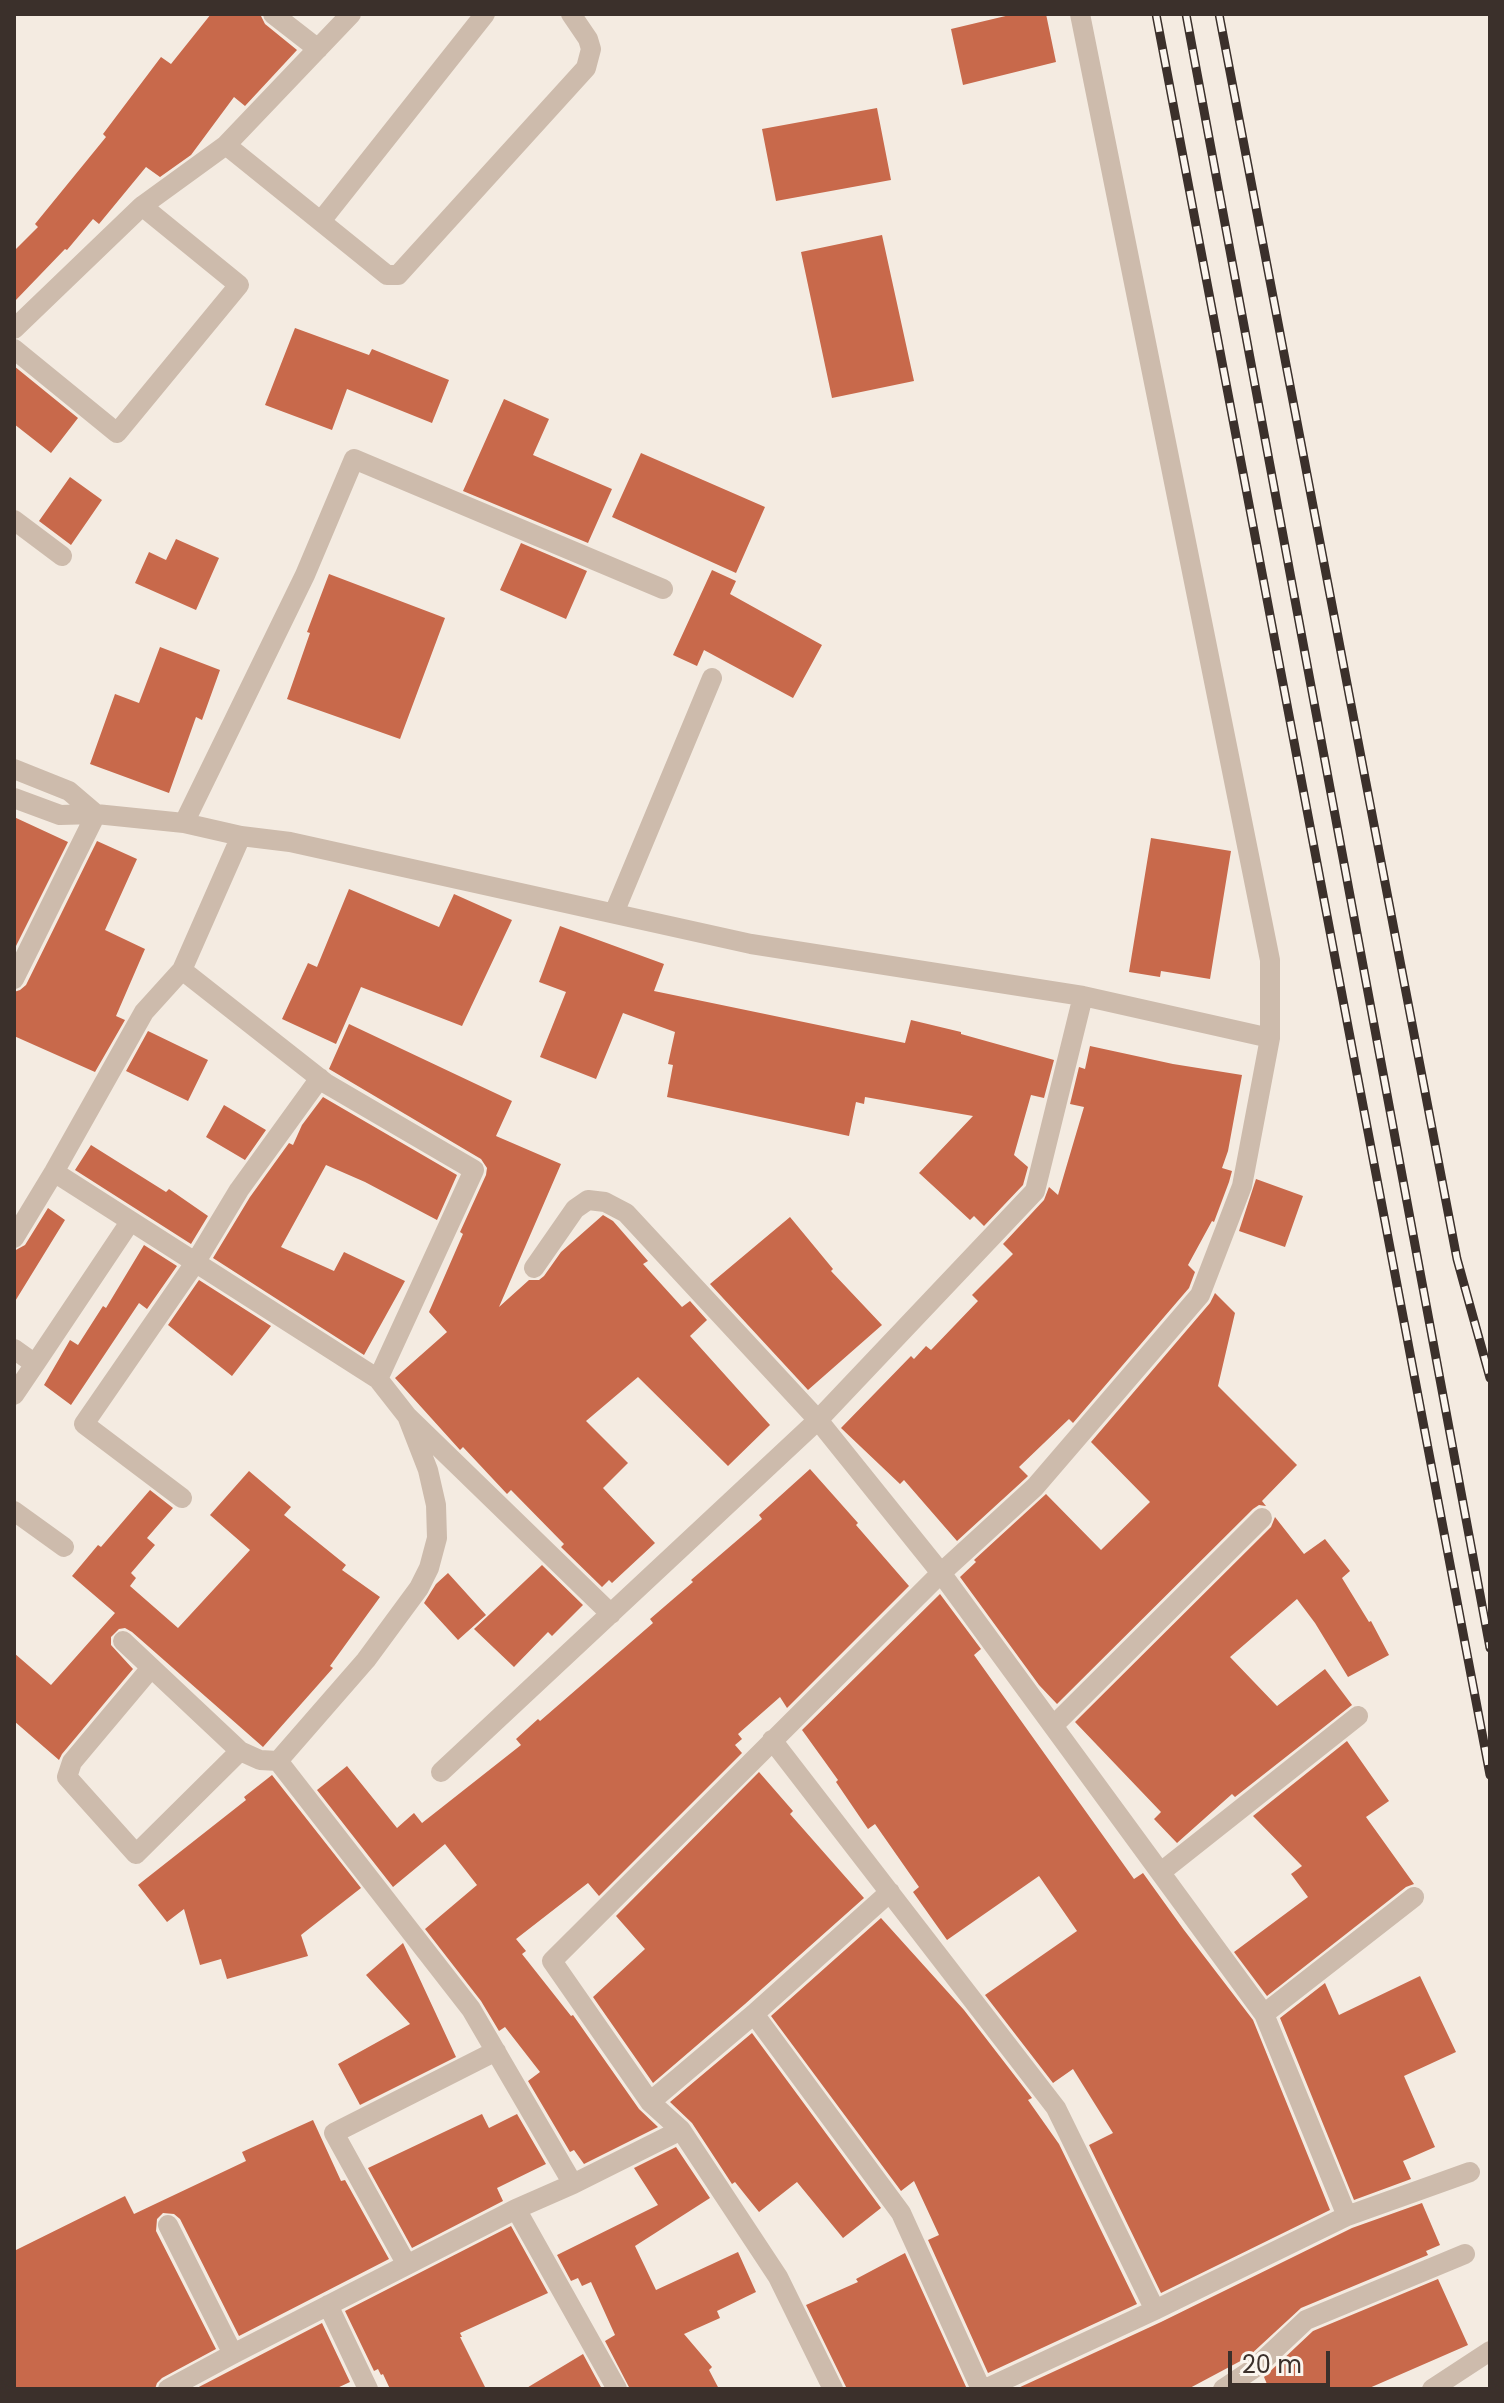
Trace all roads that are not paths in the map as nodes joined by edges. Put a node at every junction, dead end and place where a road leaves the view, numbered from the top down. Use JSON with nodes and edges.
{"nodes":[{"id":1,"x":273,"y":14,"type":"edge"},
{"id":2,"x":351,"y":14,"type":"edge"},
{"id":3,"x":485,"y":14,"type":"edge"},
{"id":4,"x":571,"y":14,"type":"edge"},
{"id":5,"x":1080,"y":14,"type":"edge"},
{"id":6,"x":318,"y":49,"type":"junction"},
{"id":7,"x":226,"y":145,"type":"junction"},
{"id":8,"x":142,"y":206,"type":"junction"},
{"id":9,"x":321,"y":221,"type":"junction"},
{"id":10,"x":14,"y":329,"type":"edge"},
{"id":11,"x":14,"y":349,"type":"edge"},
{"id":12,"x":14,"y":520,"type":"edge"},
{"id":13,"x":62,"y":556,"type":"dead end"},
{"id":14,"x":663,"y":589,"type":"dead end"},
{"id":15,"x":712,"y":678,"type":"dead end"},
{"id":16,"x":14,"y":769,"type":"edge"},
{"id":17,"x":14,"y":798,"type":"edge"},
{"id":18,"x":96,"y":814,"type":"junction"},
{"id":19,"x":184,"y":823,"type":"junction"},
{"id":20,"x":241,"y":836,"type":"junction"},
{"id":21,"x":614,"y":913,"type":"junction"},
{"id":22,"x":182,"y":970,"type":"junction"},
{"id":23,"x":14,"y":979,"type":"edge"},
{"id":24,"x":1083,"y":996,"type":"junction"},
{"id":25,"x":1270,"y":1038,"type":"junction"},
{"id":26,"x":320,"y":1078,"type":"junction"},
{"id":27,"x":54,"y":1172,"type":"junction"},
{"id":28,"x":130,"y":1222,"type":"junction"},
{"id":29,"x":14,"y":1238,"type":"edge"},
{"id":30,"x":195,"y":1263,"type":"junction"},
{"id":31,"x":534,"y":1268,"type":"dead end"},
{"id":32,"x":14,"y":1349,"type":"edge"},
{"id":33,"x":35,"y":1364,"type":"junction"},
{"id":34,"x":378,"y":1379,"type":"junction"},
{"id":35,"x":14,"y":1395,"type":"edge"},
{"id":36,"x":407,"y":1416,"type":"junction"},
{"id":37,"x":818,"y":1420,"type":"junction"},
{"id":38,"x":182,"y":1498,"type":"dead end"},
{"id":39,"x":14,"y":1511,"type":"edge"},
{"id":40,"x":1262,"y":1518,"type":"dead end"},
{"id":41,"x":64,"y":1547,"type":"dead end"},
{"id":42,"x":941,"y":1573,"type":"junction"},
{"id":43,"x":611,"y":1614,"type":"junction"},
{"id":44,"x":123,"y":1641,"type":"dead end"},
{"id":45,"x":151,"y":1668,"type":"junction"},
{"id":46,"x":1358,"y":1716,"type":"dead end"},
{"id":47,"x":1053,"y":1726,"type":"junction"},
{"id":48,"x":772,"y":1740,"type":"junction"},
{"id":49,"x":240,"y":1751,"type":"junction"},
{"id":50,"x":278,"y":1761,"type":"junction"},
{"id":51,"x":441,"y":1772,"type":"dead end"},
{"id":52,"x":1161,"y":1872,"type":"junction"},
{"id":53,"x":890,"y":1892,"type":"junction"},
{"id":54,"x":1414,"y":1897,"type":"dead end"},
{"id":55,"x":754,"y":2014,"type":"junction"},
{"id":56,"x":1264,"y":2014,"type":"junction"},
{"id":57,"x":496,"y":2051,"type":"junction"},
{"id":58,"x":650,"y":2102,"type":"junction"},
{"id":59,"x":681,"y":2130,"type":"junction"},
{"id":60,"x":1470,"y":2172,"type":"dead end"},
{"id":61,"x":573,"y":2184,"type":"junction"},
{"id":62,"x":516,"y":2209,"type":"junction"},
{"id":63,"x":1347,"y":2216,"type":"junction"},
{"id":64,"x":168,"y":2225,"type":"dead end"},
{"id":65,"x":1465,"y":2254,"type":"dead end"},
{"id":66,"x":407,"y":2265,"type":"junction"},
{"id":67,"x":328,"y":2305,"type":"junction"},
{"id":68,"x":1155,"y":2310,"type":"junction"},
{"id":69,"x":1490,"y":2351,"type":"edge"},
{"id":70,"x":233,"y":2354,"type":"junction"},
{"id":71,"x":168,"y":2389,"type":"edge"},
{"id":72,"x":368,"y":2389,"type":"edge"},
{"id":73,"x":617,"y":2389,"type":"edge"},
{"id":74,"x":833,"y":2389,"type":"edge"},
{"id":75,"x":983,"y":2389,"type":"edge"},
{"id":76,"x":1223,"y":2389,"type":"edge"},
{"id":77,"x":1432,"y":2389,"type":"edge"}],
"edges":[{"from":1,"to":6,"type":"street"},
{"from":2,"to":6,"type":"street"},
{"from":3,"to":9,"type":"street"},
{"from":4,"to":9,"type":"street"},
{"from":5,"to":25,"type":"street"},
{"from":6,"to":7,"type":"street"},
{"from":7,"to":8,"type":"street"},
{"from":7,"to":9,"type":"street"},
{"from":8,"to":10,"type":"street"},
{"from":8,"to":11,"type":"street"},
{"from":12,"to":13,"type":"street"},
{"from":14,"to":19,"type":"street"},
{"from":15,"to":21,"type":"street"},
{"from":16,"to":18,"type":"street"},
{"from":17,"to":18,"type":"street"},
{"from":18,"to":19,"type":"street"},
{"from":18,"to":23,"type":"street"},
{"from":19,"to":20,"type":"street"},
{"from":20,"to":21,"type":"street"},
{"from":20,"to":22,"type":"street"},
{"from":21,"to":24,"type":"street"},
{"from":22,"to":26,"type":"street"},
{"from":22,"to":27,"type":"street"},
{"from":24,"to":25,"type":"street"},
{"from":24,"to":37,"type":"street"},
{"from":25,"to":42,"type":"street"},
{"from":26,"to":30,"type":"street"},
{"from":26,"to":34,"type":"street"},
{"from":27,"to":28,"type":"street"},
{"from":27,"to":29,"type":"street"},
{"from":28,"to":30,"type":"street"},
{"from":28,"to":33,"type":"street"},
{"from":30,"to":34,"type":"street"},
{"from":30,"to":38,"type":"street"},
{"from":31,"to":37,"type":"street"},
{"from":32,"to":33,"type":"street"},
{"from":33,"to":35,"type":"street"},
{"from":34,"to":36,"type":"street"},
{"from":36,"to":43,"type":"street"},
{"from":36,"to":50,"type":"street"},
{"from":37,"to":42,"type":"street"},
{"from":37,"to":43,"type":"street"},
{"from":39,"to":41,"type":"street"},
{"from":40,"to":47,"type":"street"},
{"from":42,"to":47,"type":"street"},
{"from":42,"to":48,"type":"street"},
{"from":43,"to":51,"type":"street"},
{"from":44,"to":45,"type":"street"},
{"from":45,"to":49,"type":"street"},
{"from":45,"to":49,"type":"street"},
{"from":46,"to":52,"type":"street"},
{"from":47,"to":52,"type":"street"},
{"from":48,"to":53,"type":"street"},
{"from":48,"to":58,"type":"street"},
{"from":49,"to":50,"type":"street"},
{"from":50,"to":57,"type":"street"},
{"from":52,"to":56,"type":"street"},
{"from":53,"to":55,"type":"street"},
{"from":53,"to":68,"type":"street"},
{"from":54,"to":56,"type":"street"},
{"from":55,"to":58,"type":"street"},
{"from":55,"to":75,"type":"street"},
{"from":56,"to":63,"type":"street"},
{"from":57,"to":61,"type":"street"},
{"from":57,"to":66,"type":"street"},
{"from":58,"to":59,"type":"street"},
{"from":59,"to":61,"type":"street"},
{"from":59,"to":74,"type":"street"},
{"from":60,"to":63,"type":"street"},
{"from":61,"to":62,"type":"street"},
{"from":62,"to":66,"type":"street"},
{"from":62,"to":73,"type":"street"},
{"from":63,"to":68,"type":"street"},
{"from":64,"to":70,"type":"street"},
{"from":65,"to":76,"type":"street"},
{"from":66,"to":67,"type":"street"},
{"from":67,"to":70,"type":"street"},
{"from":67,"to":72,"type":"street"},
{"from":68,"to":75,"type":"street"},
{"from":69,"to":77,"type":"street"},
{"from":70,"to":71,"type":"street"}]}
